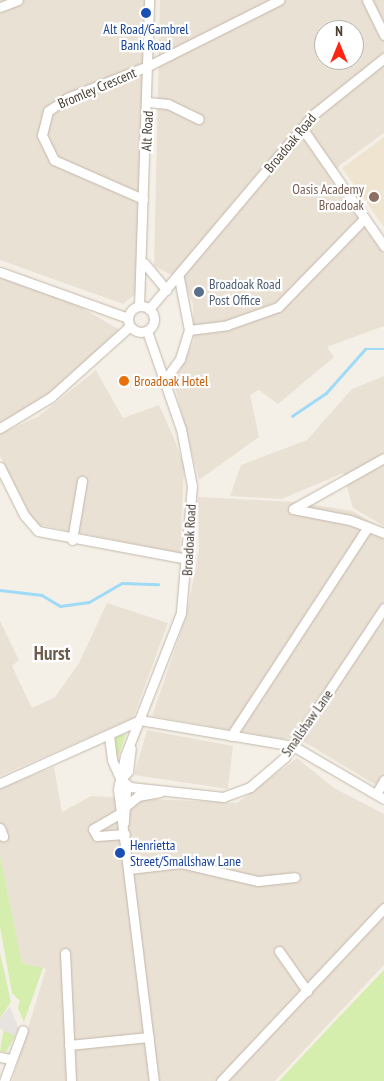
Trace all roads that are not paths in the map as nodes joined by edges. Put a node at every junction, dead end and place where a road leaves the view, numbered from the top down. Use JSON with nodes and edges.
{"nodes":[{"id":1,"x":18,"y":0,"type":"edge"},
{"id":2,"x":149,"y":0,"type":"edge"},
{"id":3,"x":279,"y":0,"type":"edge"},
{"id":4,"x":367,"y":0,"type":"edge"},
{"id":5,"x":0,"y":7,"type":"edge"},
{"id":6,"x":384,"y":35,"type":"edge"},
{"id":7,"x":384,"y":58,"type":"edge"},
{"id":8,"x":148,"y":66,"type":"junction"},
{"id":9,"x":148,"y":102,"type":"junction"},
{"id":10,"x":199,"y":119,"type":"dead end"},
{"id":11,"x":302,"y":128,"type":"junction"},
{"id":12,"x":143,"y":199,"type":"junction"},
{"id":13,"x":365,"y":218,"type":"junction"},
{"id":14,"x":384,"y":246,"type":"edge"},
{"id":15,"x":144,"y":263,"type":"junction"},
{"id":16,"x":0,"y":272,"type":"edge"},
{"id":17,"x":179,"y":278,"type":"junction"},
{"id":18,"x":167,"y":290,"type":"junction"},
{"id":19,"x":139,"y":306,"type":"junction"},
{"id":20,"x":149,"y":309,"type":"junction"},
{"id":21,"x":129,"y":322,"type":"junction"},
{"id":22,"x":189,"y":330,"type":"junction"},
{"id":23,"x":147,"y":331,"type":"junction"},
{"id":24,"x":164,"y":381,"type":"junction"},
{"id":25,"x":0,"y":428,"type":"edge"},
{"id":26,"x":384,"y":458,"type":"edge"},
{"id":27,"x":0,"y":467,"type":"edge"},
{"id":28,"x":82,"y":481,"type":"dead end"},
{"id":29,"x":368,"y":526,"type":"junction"},
{"id":30,"x":384,"y":534,"type":"edge"},
{"id":31,"x":72,"y":540,"type":"junction"},
{"id":32,"x":186,"y":559,"type":"junction"},
{"id":33,"x":384,"y":608,"type":"edge"},
{"id":34,"x":140,"y":720,"type":"junction"},
{"id":35,"x":109,"y":735,"type":"junction"},
{"id":36,"x":231,"y":736,"type":"junction"},
{"id":37,"x":293,"y":746,"type":"junction"},
{"id":38,"x":121,"y":779,"type":"junction"},
{"id":39,"x":384,"y":780,"type":"edge"},
{"id":40,"x":0,"y":782,"type":"edge"},
{"id":41,"x":170,"y":790,"type":"junction"},
{"id":42,"x":380,"y":796,"type":"edge"},
{"id":43,"x":126,"y":806,"type":"junction"},
{"id":44,"x":121,"y":819,"type":"junction"},
{"id":45,"x":125,"y":834,"type":"junction"},
{"id":46,"x":129,"y":869,"type":"junction"},
{"id":47,"x":295,"y":877,"type":"dead end"},
{"id":48,"x":384,"y":908,"type":"edge"},
{"id":49,"x":279,"y":951,"type":"dead end"},
{"id":50,"x":65,"y":953,"type":"dead end"},
{"id":51,"x":307,"y":991,"type":"junction"},
{"id":52,"x":23,"y":1030,"type":"dead end"},
{"id":53,"x":149,"y":1037,"type":"junction"},
{"id":54,"x":69,"y":1045,"type":"junction"},
{"id":55,"x":0,"y":1057,"type":"edge"},
{"id":56,"x":10,"y":1059,"type":"junction"},
{"id":57,"x":4,"y":1081,"type":"edge"},
{"id":58,"x":72,"y":1081,"type":"edge"},
{"id":59,"x":154,"y":1081,"type":"edge"},
{"id":60,"x":221,"y":1081,"type":"edge"}],
"edges":[{"from":1,"to":5,"type":"street"},
{"from":2,"to":8,"type":"street","name":"Alt Road"},
{"from":3,"to":8,"type":"street","name":"Bromley Crescent"},
{"from":4,"to":6,"type":"street"},
{"from":7,"to":11,"type":"street","name":"Broadoak Road"},
{"from":8,"to":9,"type":"street","name":"Alt Road"},
{"from":8,"to":12,"type":"street","name":"Bromley Crescent"},
{"from":9,"to":10,"type":"street"},
{"from":9,"to":12,"type":"street","name":"Alt Road"},
{"from":11,"to":13,"type":"street"},
{"from":11,"to":17,"type":"street","name":"Broadoak Road"},
{"from":12,"to":15,"type":"street","name":"Alt Road"},
{"from":13,"to":14,"type":"street"},
{"from":13,"to":22,"type":"street"},
{"from":15,"to":18,"type":"street"},
{"from":15,"to":19,"type":"street","name":"Alt Road"},
{"from":16,"to":21,"type":"street"},
{"from":17,"to":18,"type":"street","name":"Broadoak Road"},
{"from":17,"to":22,"type":"street"},
{"from":18,"to":20,"type":"street","name":"Broadoak Road"},
{"from":19,"to":20,"type":"street"},
{"from":19,"to":21,"type":"street"},
{"from":20,"to":23,"type":"street"},
{"from":21,"to":23,"type":"street"},
{"from":21,"to":25,"type":"street"},
{"from":22,"to":24,"type":"street"},
{"from":23,"to":24,"type":"street","name":"Broadoak Road"},
{"from":24,"to":32,"type":"street","name":"Broadoak Road"},
{"from":26,"to":29,"type":"street"},
{"from":27,"to":31,"type":"street"},
{"from":28,"to":31,"type":"street"},
{"from":29,"to":30,"type":"street"},
{"from":29,"to":36,"type":"street"},
{"from":31,"to":32,"type":"street"},
{"from":32,"to":34,"type":"street","name":"Broadoak Road"},
{"from":33,"to":37,"type":"street","name":"Smallshaw Lane"},
{"from":34,"to":35,"type":"street"},
{"from":34,"to":36,"type":"street"},
{"from":34,"to":38,"type":"street","name":"Broadoak Road"},
{"from":35,"to":38,"type":"street"},
{"from":35,"to":40,"type":"street"},
{"from":36,"to":37,"type":"street"},
{"from":37,"to":41,"type":"street","name":"Smallshaw Lane"},
{"from":37,"to":42,"type":"street"},
{"from":38,"to":41,"type":"street","name":"Smallshaw Lane"},
{"from":38,"to":43,"type":"street"},
{"from":38,"to":44,"type":"street"},
{"from":39,"to":42,"type":"street"},
{"from":41,"to":43,"type":"street","name":"Smallshaw Lane"},
{"from":43,"to":44,"type":"street"},
{"from":44,"to":45,"type":"street"},
{"from":44,"to":45,"type":"street"},
{"from":45,"to":46,"type":"street"},
{"from":46,"to":47,"type":"street"},
{"from":46,"to":53,"type":"street"},
{"from":48,"to":51,"type":"street"},
{"from":49,"to":51,"type":"street"},
{"from":50,"to":54,"type":"street"},
{"from":51,"to":60,"type":"street"},
{"from":52,"to":56,"type":"street"},
{"from":53,"to":54,"type":"street"},
{"from":53,"to":59,"type":"street"},
{"from":54,"to":58,"type":"street"},
{"from":55,"to":56,"type":"street"},
{"from":56,"to":57,"type":"street"}]}
